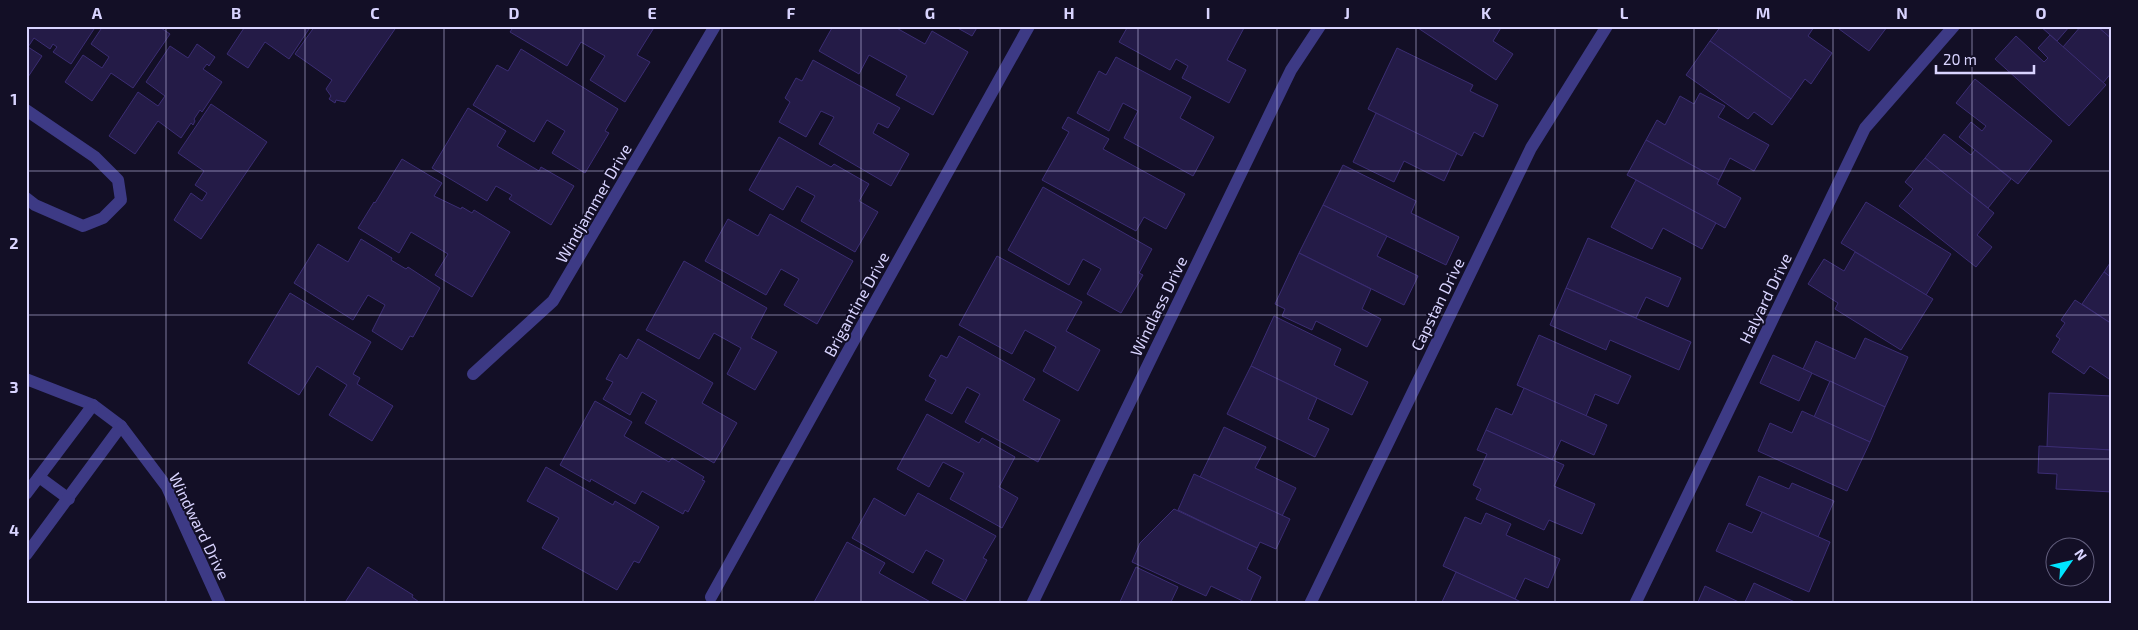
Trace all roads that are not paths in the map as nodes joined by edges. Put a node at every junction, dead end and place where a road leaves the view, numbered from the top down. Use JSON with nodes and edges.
{"nodes":[{"id":1,"x":715,"y":26,"type":"edge"},
{"id":2,"x":1028,"y":26,"type":"edge"},
{"id":3,"x":1320,"y":26,"type":"edge"},
{"id":4,"x":1607,"y":26,"type":"edge"},
{"id":5,"x":1954,"y":26,"type":"edge"},
{"id":6,"x":26,"y":110,"type":"edge"},
{"id":7,"x":26,"y":198,"type":"edge"},
{"id":8,"x":473,"y":374,"type":"dead end"},
{"id":9,"x":28,"y":380,"type":"edge"},
{"id":10,"x":93,"y":405,"type":"junction"},
{"id":11,"x":121,"y":426,"type":"junction"},
{"id":12,"x":39,"y":477,"type":"junction"},
{"id":13,"x":26,"y":494,"type":"edge"},
{"id":14,"x":69,"y":499,"type":"junction"},
{"id":15,"x":26,"y":555,"type":"edge"},
{"id":16,"x":711,"y":597,"type":"dead end"},
{"id":17,"x":220,"y":604,"type":"edge"},
{"id":18,"x":1032,"y":604,"type":"edge"},
{"id":19,"x":1310,"y":604,"type":"edge"},
{"id":20,"x":1635,"y":604,"type":"edge"}],
"edges":[{"from":1,"to":8,"type":"street","name":"Windjammer Drive"},
{"from":2,"to":16,"type":"street","name":"Brigantine Drive"},
{"from":3,"to":18,"type":"street","name":"Windlass Drive"},
{"from":4,"to":19,"type":"street","name":"Capstan Drive"},
{"from":5,"to":20,"type":"street","name":"Halyard Drive"},
{"from":6,"to":7,"type":"street"},
{"from":9,"to":10,"type":"street","name":"Windward Drive"},
{"from":10,"to":11,"type":"street","name":"Windward Drive"},
{"from":10,"to":12,"type":"street"},
{"from":11,"to":14,"type":"street"},
{"from":11,"to":17,"type":"street","name":"Windward Drive"},
{"from":12,"to":13,"type":"street"},
{"from":12,"to":14,"type":"street"},
{"from":14,"to":15,"type":"street"}]}
